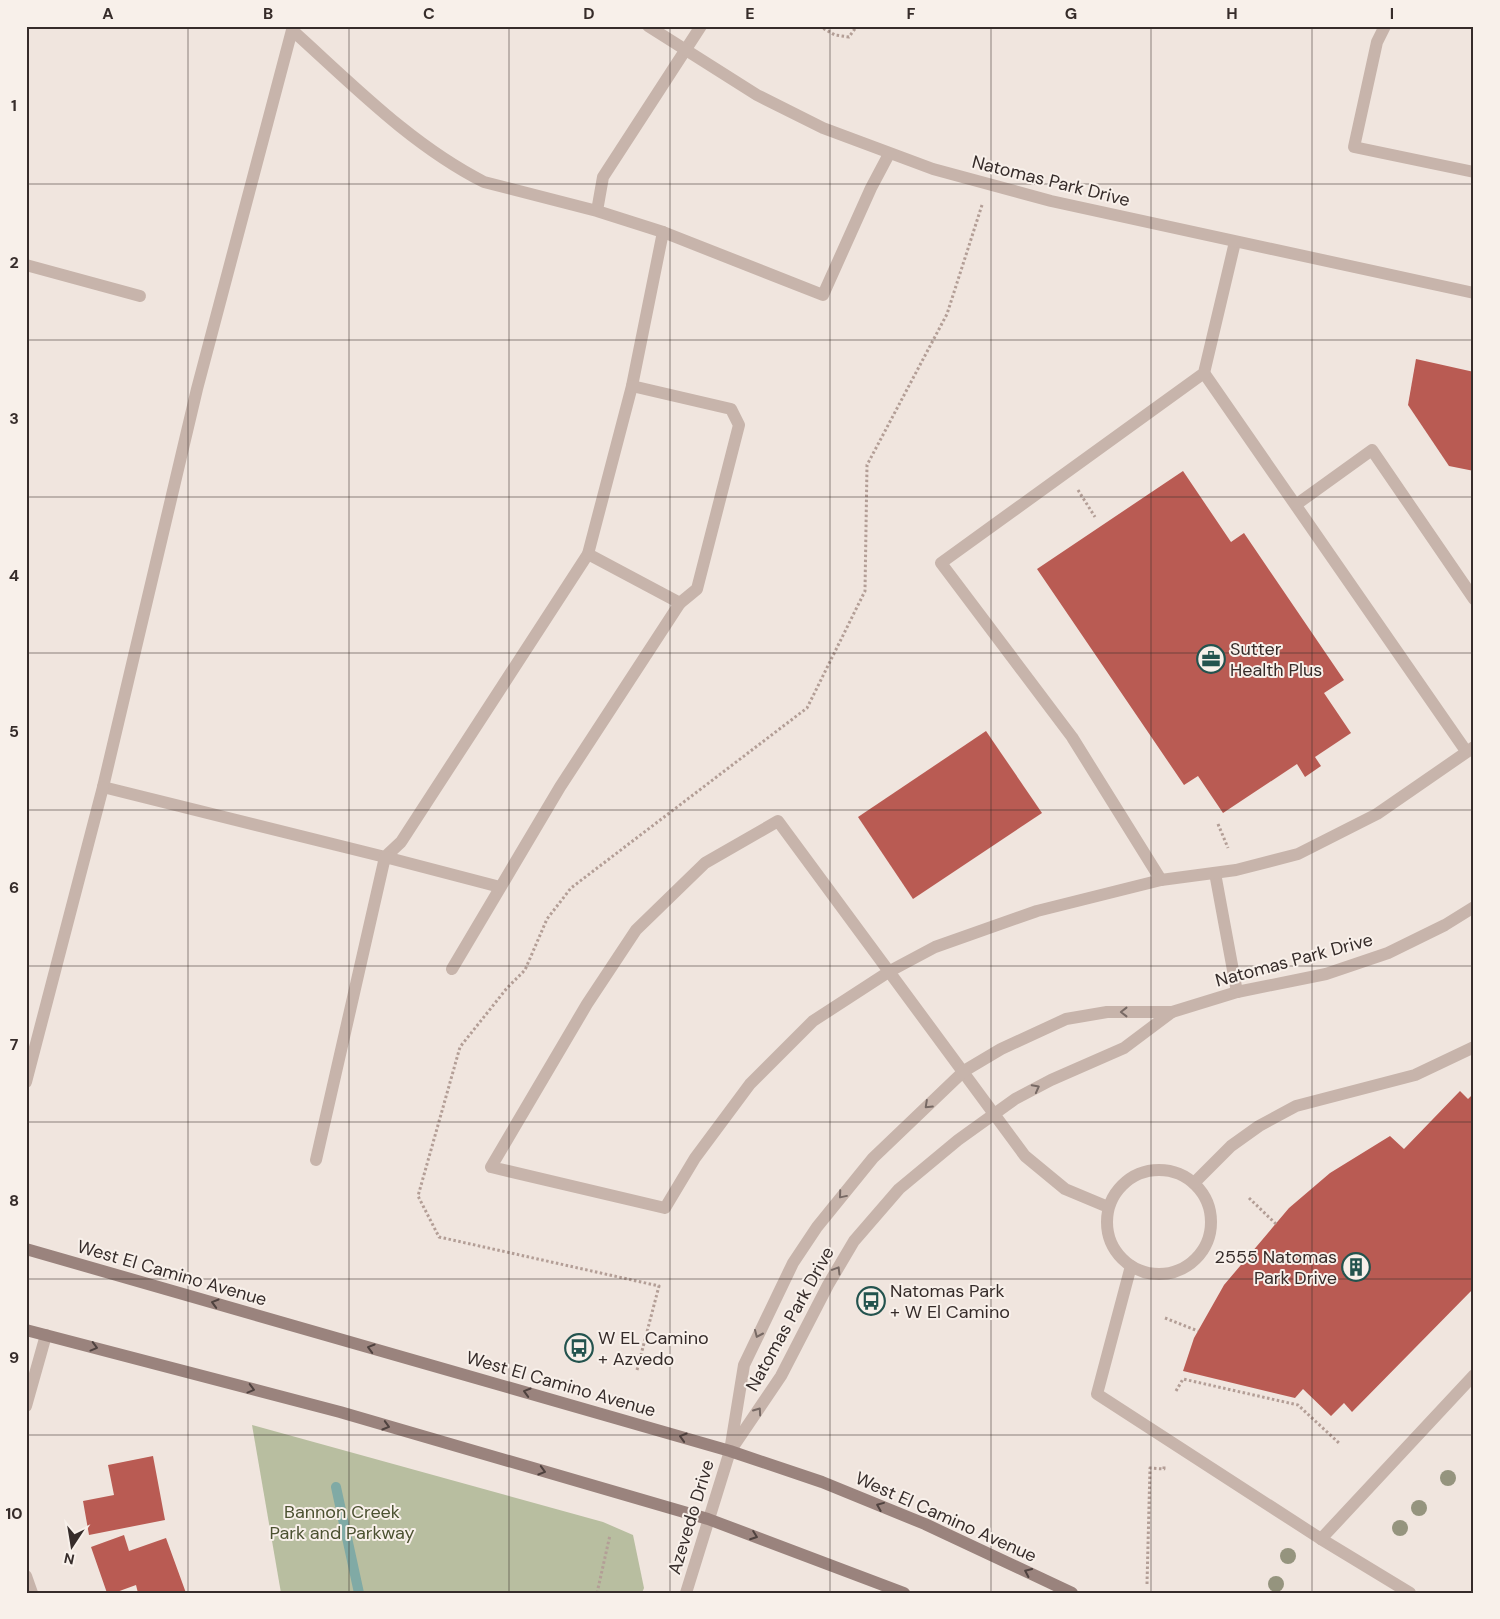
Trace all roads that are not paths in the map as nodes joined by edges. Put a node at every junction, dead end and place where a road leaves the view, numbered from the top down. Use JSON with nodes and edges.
{"nodes":[{"id":1,"x":648,"y":26,"type":"edge"},
{"id":2,"x":701,"y":26,"type":"edge"},
{"id":3,"x":1385,"y":26,"type":"edge"},
{"id":4,"x":685,"y":49,"type":"junction"},
{"id":5,"x":889,"y":154,"type":"junction"},
{"id":6,"x":1474,"y":172,"type":"edge"},
{"id":7,"x":597,"y":211,"type":"junction"},
{"id":8,"x":663,"y":232,"type":"junction"},
{"id":9,"x":1235,"y":242,"type":"junction"},
{"id":10,"x":26,"y":265,"type":"edge"},
{"id":11,"x":1474,"y":293,"type":"edge"},
{"id":12,"x":140,"y":296,"type":"dead end"},
{"id":13,"x":1204,"y":373,"type":"junction"},
{"id":14,"x":632,"y":386,"type":"junction"},
{"id":15,"x":1296,"y":504,"type":"junction"},
{"id":16,"x":588,"y":554,"type":"junction"},
{"id":17,"x":1474,"y":598,"type":"edge"},
{"id":18,"x":680,"y":603,"type":"junction"},
{"id":19,"x":1470,"y":749,"type":"edge"},
{"id":20,"x":103,"y":787,"type":"junction"},
{"id":21,"x":385,"y":857,"type":"junction"},
{"id":22,"x":1215,"y":873,"type":"junction"},
{"id":23,"x":1160,"y":880,"type":"junction"},
{"id":24,"x":500,"y":887,"type":"junction"},
{"id":25,"x":1474,"y":907,"type":"edge"},
{"id":26,"x":452,"y":969,"type":"dead end"},
{"id":27,"x":890,"y":971,"type":"junction"},
{"id":28,"x":1237,"y":992,"type":"junction"},
{"id":29,"x":1172,"y":1012,"type":"junction"},
{"id":30,"x":1474,"y":1047,"type":"edge"},
{"id":31,"x":964,"y":1071,"type":"junction"},
{"id":32,"x":26,"y":1082,"type":"edge"},
{"id":33,"x":994,"y":1113,"type":"junction"},
{"id":34,"x":316,"y":1160,"type":"dead end"},
{"id":35,"x":1194,"y":1183,"type":"junction"},
{"id":36,"x":1108,"y":1207,"type":"junction"},
{"id":37,"x":26,"y":1249,"type":"edge"},
{"id":38,"x":1132,"y":1266,"type":"junction"},
{"id":39,"x":26,"y":1330,"type":"edge"},
{"id":40,"x":46,"y":1335,"type":"junction"},
{"id":41,"x":1474,"y":1375,"type":"edge"},
{"id":42,"x":26,"y":1406,"type":"edge"},
{"id":43,"x":730,"y":1451,"type":"junction"},
{"id":44,"x":708,"y":1519,"type":"junction"},
{"id":45,"x":1321,"y":1539,"type":"junction"},
{"id":46,"x":26,"y":1576,"type":"edge"},
{"id":47,"x":32,"y":1593,"type":"edge"},
{"id":48,"x":686,"y":1593,"type":"edge"},
{"id":49,"x":904,"y":1593,"type":"edge"},
{"id":50,"x":1072,"y":1593,"type":"edge"},
{"id":51,"x":1410,"y":1593,"type":"edge"}],
"edges":[{"from":1,"to":4,"type":"street","name":"Natomas Park Drive"},
{"from":2,"to":4,"type":"street"},
{"from":3,"to":6,"type":"street"},
{"from":4,"to":5,"type":"street","name":"Natomas Park Drive"},
{"from":4,"to":7,"type":"street"},
{"from":5,"to":8,"type":"street"},
{"from":5,"to":9,"type":"street","name":"Natomas Park Drive"},
{"from":7,"to":8,"type":"street"},
{"from":7,"to":20,"type":"street"},
{"from":8,"to":14,"type":"street"},
{"from":9,"to":11,"type":"street","name":"Natomas Park Drive"},
{"from":9,"to":13,"type":"street"},
{"from":10,"to":12,"type":"street"},
{"from":13,"to":15,"type":"street"},
{"from":13,"to":23,"type":"street"},
{"from":14,"to":16,"type":"street"},
{"from":14,"to":18,"type":"street"},
{"from":15,"to":17,"type":"street"},
{"from":15,"to":19,"type":"street"},
{"from":16,"to":18,"type":"street"},
{"from":16,"to":21,"type":"street"},
{"from":18,"to":24,"type":"street"},
{"from":19,"to":22,"type":"street"},
{"from":20,"to":21,"type":"street"},
{"from":20,"to":32,"type":"street"},
{"from":21,"to":24,"type":"street"},
{"from":21,"to":34,"type":"street"},
{"from":22,"to":23,"type":"street"},
{"from":22,"to":28,"type":"street"},
{"from":23,"to":27,"type":"street"},
{"from":24,"to":26,"type":"street"},
{"from":25,"to":28,"type":"street","name":"Natomas Park Drive"},
{"from":27,"to":27,"type":"street"},
{"from":27,"to":31,"type":"street"},
{"from":28,"to":29,"type":"street","name":"Natomas Park Drive"},
{"from":29,"to":31,"type":"street","name":"Natomas Park Drive","one_way":true},
{"from":33,"to":29,"type":"street","name":"Natomas Park Drive","one_way":true},
{"from":30,"to":35,"type":"street"},
{"from":31,"to":33,"type":"street"},
{"from":31,"to":43,"type":"street","name":"Natomas Park Drive","one_way":true},
{"from":33,"to":36,"type":"street"},
{"from":43,"to":33,"type":"street","name":"Natomas Park Drive","one_way":true},
{"from":35,"to":36,"type":"street"},
{"from":35,"to":38,"type":"street"},
{"from":36,"to":38,"type":"street"},
{"from":43,"to":37,"type":"main road","name":"West El Camino Avenue","one_way":true},
{"from":38,"to":45,"type":"street"},
{"from":39,"to":40,"type":"main road"},
{"from":40,"to":42,"type":"street"},
{"from":40,"to":44,"type":"main road","one_way":true},
{"from":41,"to":45,"type":"street"},
{"from":43,"to":44,"type":"street","name":"Azevedo Drive"},
{"from":50,"to":43,"type":"main road","name":"West El Camino Avenue","one_way":true},
{"from":44,"to":48,"type":"street","name":"Azevedo Drive"},
{"from":44,"to":49,"type":"main road","one_way":true},
{"from":45,"to":51,"type":"street"},
{"from":46,"to":47,"type":"street"}]}
